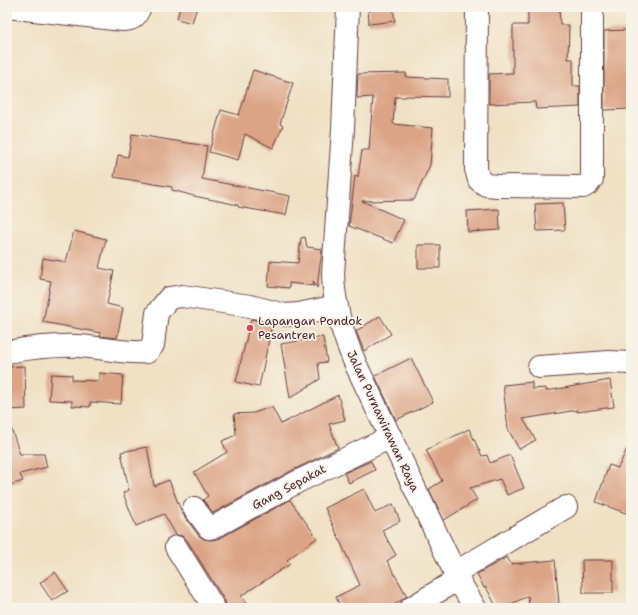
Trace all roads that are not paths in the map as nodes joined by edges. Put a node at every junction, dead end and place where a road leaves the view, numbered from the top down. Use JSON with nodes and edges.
{"nodes":[{"id":1,"x":7,"y":7,"type":"edge"},
{"id":2,"x":140,"y":7,"type":"edge"},
{"id":3,"x":348,"y":7,"type":"edge"},
{"id":4,"x":477,"y":7,"type":"edge"},
{"id":5,"x":592,"y":7,"type":"edge"},
{"id":6,"x":337,"y":306,"type":"junction"},
{"id":7,"x":7,"y":352,"type":"edge"},
{"id":8,"x":631,"y":363,"type":"edge"},
{"id":9,"x":539,"y":367,"type":"dead end"},
{"id":10,"x":391,"y":437,"type":"junction"},
{"id":11,"x":566,"y":507,"type":"dead end"},
{"id":12,"x":194,"y":508,"type":"dead end"},
{"id":13,"x":176,"y":547,"type":"dead end"},
{"id":14,"x":457,"y":575,"type":"junction"},
{"id":15,"x":214,"y":608,"type":"edge"},
{"id":16,"x":411,"y":608,"type":"edge"},
{"id":17,"x":475,"y":608,"type":"edge"}],
"edges":[{"from":1,"to":2,"type":"street"},
{"from":3,"to":6,"type":"street","name":"Jalan Purnawirawan Raya"},
{"from":4,"to":5,"type":"street"},
{"from":6,"to":7,"type":"street"},
{"from":6,"to":10,"type":"street","name":"Jalan Purnawirawan Raya"},
{"from":8,"to":9,"type":"street"},
{"from":10,"to":12,"type":"street","name":"Gang Sepakat"},
{"from":10,"to":14,"type":"street","name":"Jalan Purnawirawan Raya"},
{"from":11,"to":14,"type":"street"},
{"from":13,"to":15,"type":"street"},
{"from":14,"to":16,"type":"street"},
{"from":14,"to":17,"type":"street","name":"Jalan Purnawirawan Raya"}]}
